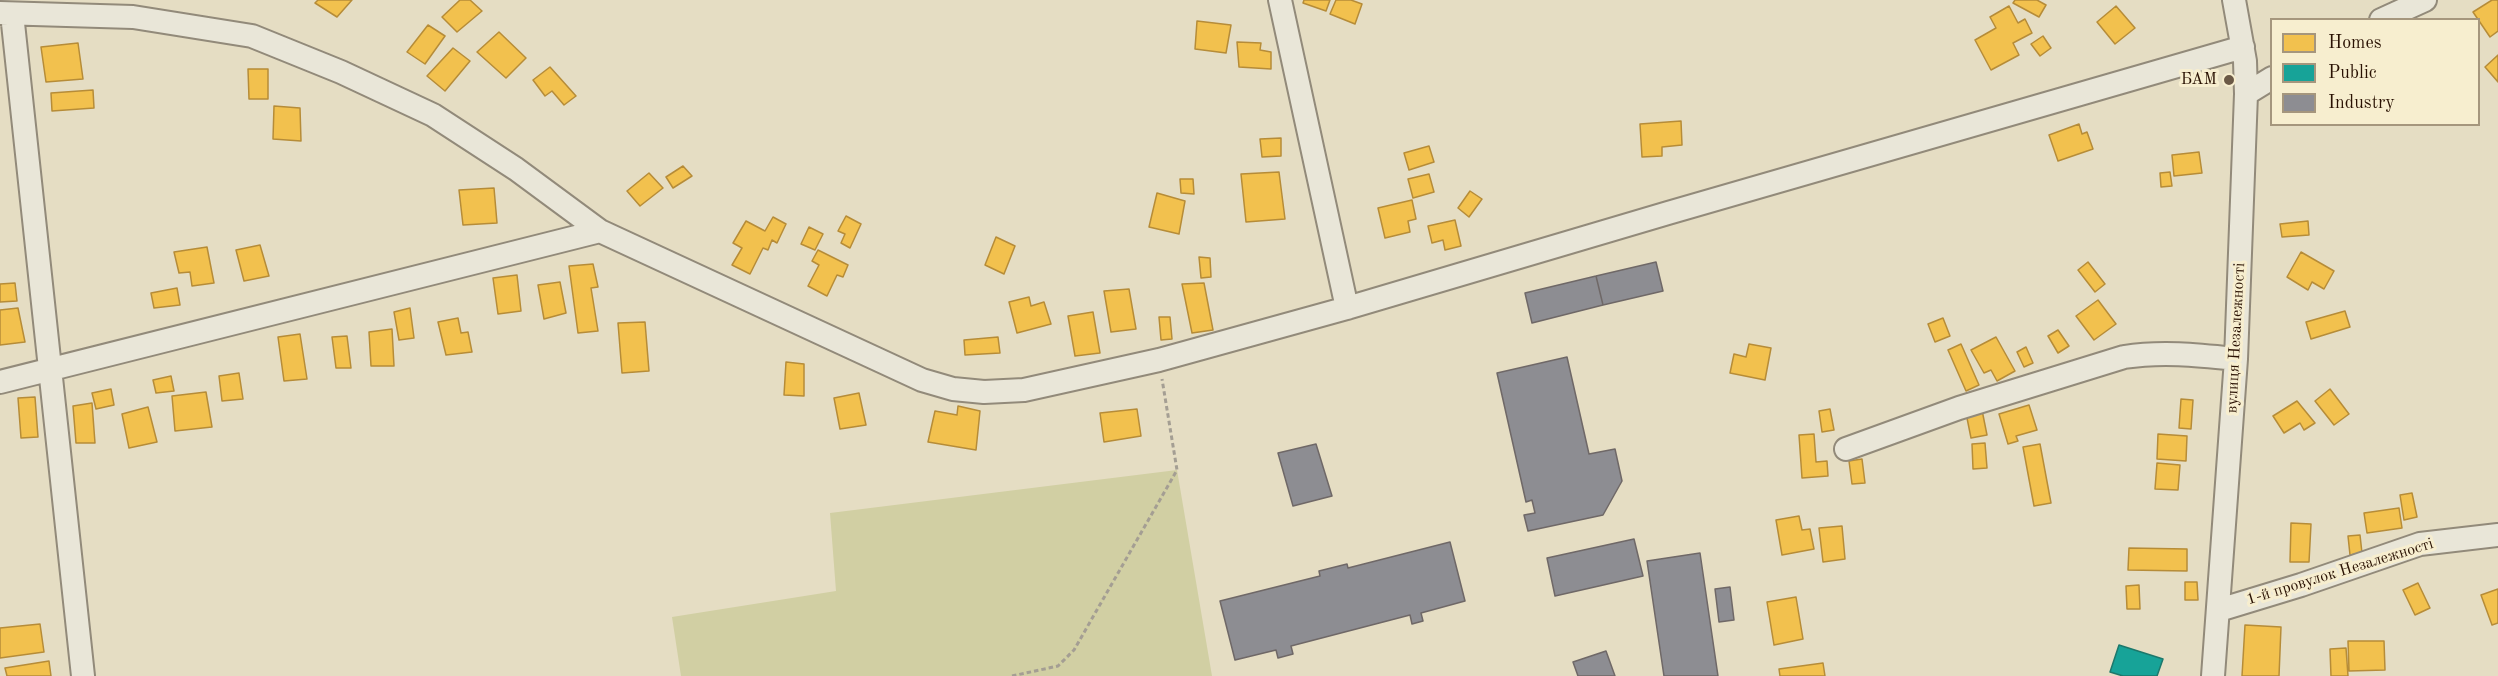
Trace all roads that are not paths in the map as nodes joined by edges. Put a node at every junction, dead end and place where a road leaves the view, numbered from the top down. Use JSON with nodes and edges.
{"nodes":[{"id":1,"x":1280,"y":0,"type":"edge"},
{"id":2,"x":2234,"y":0,"type":"edge"},
{"id":3,"x":2426,"y":0,"type":"edge"},
{"id":4,"x":6,"y":14,"type":"edge"},
{"id":5,"x":2386,"y":18,"type":"edge"},
{"id":6,"x":2243,"y":47,"type":"junction"},
{"id":7,"x":2270,"y":79,"type":"edge"},
{"id":8,"x":2246,"y":94,"type":"junction"},
{"id":9,"x":600,"y":231,"type":"junction"},
{"id":10,"x":1347,"y":308,"type":"junction"},
{"id":11,"x":2236,"y":359,"type":"junction"},
{"id":12,"x":51,"y":370,"type":"junction"},
{"id":13,"x":0,"y":382,"type":"edge"},
{"id":14,"x":1846,"y":449,"type":"dead end"},
{"id":15,"x":2498,"y":535,"type":"edge"},
{"id":16,"x":2219,"y":609,"type":"junction"},
{"id":17,"x":83,"y":676,"type":"edge"},
{"id":18,"x":2213,"y":676,"type":"edge"}],
"edges":[{"from":1,"to":10,"type":"street"},
{"from":2,"to":6,"type":"street","name":"вулиця Незалежності"},
{"from":3,"to":5,"type":"street"},
{"from":4,"to":9,"type":"street"},
{"from":4,"to":12,"type":"street"},
{"from":6,"to":8,"type":"street","name":"вулиця Незалежності"},
{"from":6,"to":10,"type":"street"},
{"from":7,"to":8,"type":"street"},
{"from":8,"to":11,"type":"street","name":"вулиця Незалежності"},
{"from":9,"to":10,"type":"street"},
{"from":9,"to":12,"type":"street"},
{"from":11,"to":14,"type":"street"},
{"from":11,"to":16,"type":"street","name":"вулиця Незалежності"},
{"from":12,"to":13,"type":"street"},
{"from":12,"to":17,"type":"street"},
{"from":15,"to":16,"type":"street","name":"1-й провулок Незалежності"},
{"from":16,"to":18,"type":"street","name":"вулиця Незалежності"}]}
